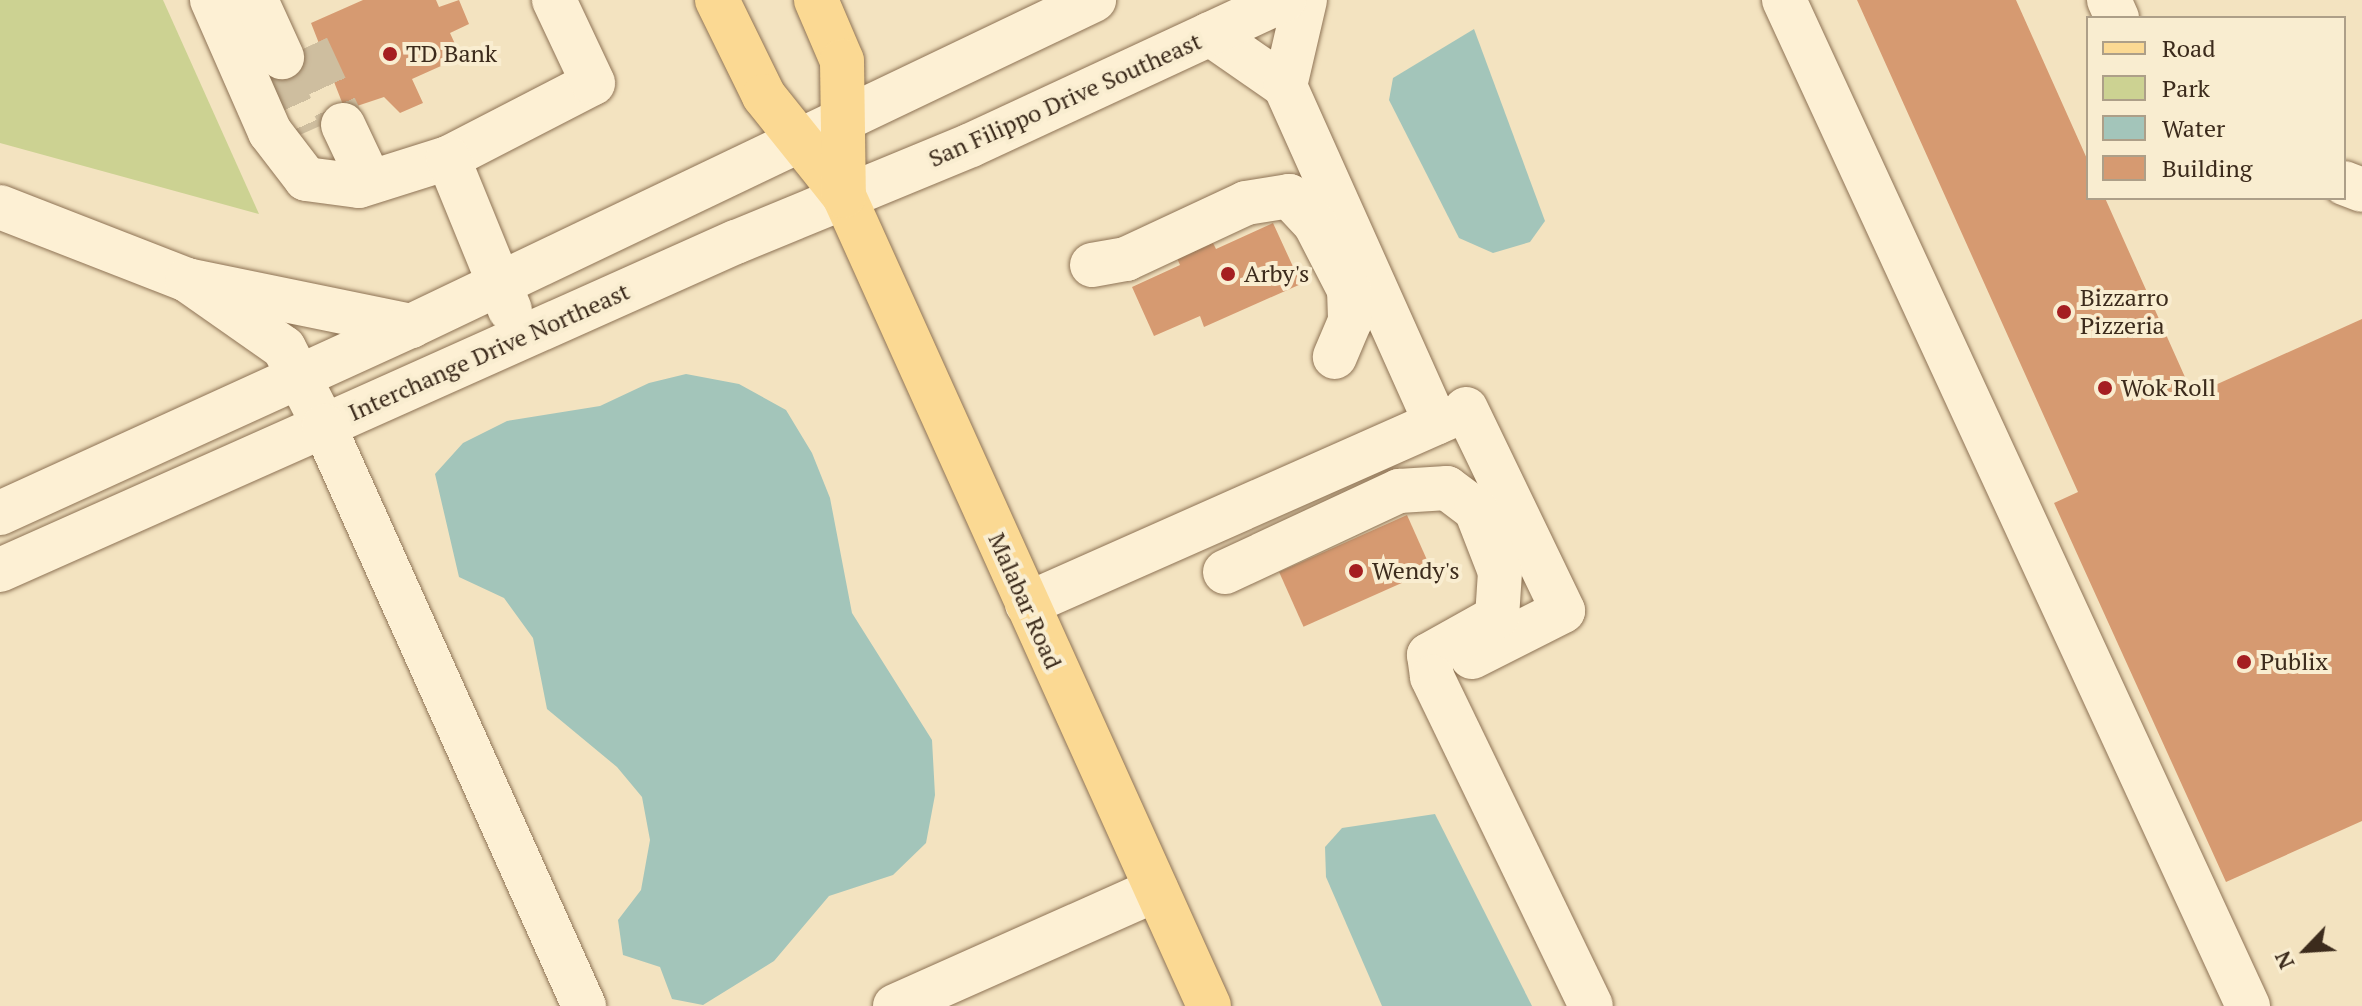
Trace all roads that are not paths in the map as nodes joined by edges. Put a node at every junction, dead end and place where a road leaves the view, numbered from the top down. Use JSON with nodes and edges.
{"nodes":[{"id":1,"x":212,"y":0,"type":"edge"},
{"id":2,"x":243,"y":0,"type":"edge"},
{"id":3,"x":256,"y":0,"type":"edge"},
{"id":4,"x":282,"y":0,"type":"edge"},
{"id":5,"x":554,"y":0,"type":"edge"},
{"id":6,"x":717,"y":0,"type":"edge"},
{"id":7,"x":816,"y":0,"type":"edge"},
{"id":8,"x":1094,"y":0,"type":"edge"},
{"id":9,"x":1284,"y":0,"type":"edge"},
{"id":10,"x":1305,"y":0,"type":"edge"},
{"id":11,"x":1784,"y":0,"type":"edge"},
{"id":12,"x":1210,"y":34,"type":"junction"},
{"id":13,"x":287,"y":57,"type":"junction"},
{"id":14,"x":1285,"y":86,"type":"junction"},
{"id":15,"x":845,"y":118,"type":"junction"},
{"id":16,"x":321,"y":129,"type":"tunnel mouth"},
{"id":17,"x":796,"y":139,"type":"junction"},
{"id":18,"x":448,"y":158,"type":"junction"},
{"id":19,"x":345,"y":182,"type":"junction"},
{"id":20,"x":844,"y":196,"type":"junction"},
{"id":21,"x":0,"y":207,"type":"edge"},
{"id":22,"x":1092,"y":265,"type":"dead end"},
{"id":23,"x":187,"y":280,"type":"junction"},
{"id":24,"x":501,"y":284,"type":"junction"},
{"id":25,"x":411,"y":326,"type":"junction"},
{"id":26,"x":520,"y":338,"type":"junction"},
{"id":27,"x":1335,"y":357,"type":"dead end"},
{"id":28,"x":302,"y":377,"type":"junction"},
{"id":29,"x":1450,"y":417,"type":"junction"},
{"id":30,"x":324,"y":426,"type":"junction"},
{"id":31,"x":0,"y":513,"type":"edge"},
{"id":32,"x":0,"y":570,"type":"edge"},
{"id":33,"x":1225,"y":572,"type":"dead end"},
{"id":34,"x":1027,"y":604,"type":"junction"},
{"id":35,"x":1432,"y":677,"type":"junction"},
{"id":36,"x":1156,"y":890,"type":"junction"},
{"id":37,"x":584,"y":1006,"type":"edge"},
{"id":38,"x":895,"y":1006,"type":"edge"},
{"id":39,"x":1209,"y":1006,"type":"edge"},
{"id":40,"x":1591,"y":1006,"type":"edge"},
{"id":41,"x":2248,"y":1006,"type":"edge"}],
"edges":[{"from":1,"to":19,"type":"street"},
{"from":2,"to":13,"type":"street"},
{"from":3,"to":13,"type":"street"},
{"from":4,"to":13,"type":"street"},
{"from":5,"to":18,"type":"street"},
{"from":6,"to":17,"type":"main road"},
{"from":7,"to":15,"type":"main road"},
{"from":8,"to":15,"type":"street"},
{"from":9,"to":12,"type":"street","name":"San Filippo Drive Southeast"},
{"from":10,"to":14,"type":"street"},
{"from":11,"to":41,"type":"street"},
{"from":12,"to":14,"type":"street"},
{"from":12,"to":20,"type":"street","name":"San Filippo Drive Southeast"},
{"from":14,"to":29,"type":"street"},
{"from":15,"to":17,"type":"street"},
{"from":15,"to":20,"type":"main road"},
{"from":16,"to":19,"type":"street"},
{"from":17,"to":20,"type":"main road"},
{"from":17,"to":24,"type":"street"},
{"from":18,"to":19,"type":"street"},
{"from":18,"to":24,"type":"street"},
{"from":20,"to":26,"type":"street","name":"Interchange Drive Northeast"},
{"from":20,"to":34,"type":"main road","name":"Malabar Road"},
{"from":21,"to":23,"type":"street","name":"Interchange Drive Northeast"},
{"from":22,"to":27,"type":"street"},
{"from":23,"to":25,"type":"street","name":"Interchange Drive Northeast"},
{"from":23,"to":28,"type":"street","name":"Interchange Drive Northeast"},
{"from":24,"to":25,"type":"street"},
{"from":24,"to":26,"type":"street"},
{"from":25,"to":28,"type":"street"},
{"from":26,"to":30,"type":"street","name":"Interchange Drive Northeast"},
{"from":28,"to":30,"type":"street","name":"Interchange Drive Northeast"},
{"from":28,"to":31,"type":"street"},
{"from":29,"to":34,"type":"street"},
{"from":29,"to":35,"type":"street"},
{"from":30,"to":32,"type":"street"},
{"from":30,"to":37,"type":"street"},
{"from":33,"to":35,"type":"street"},
{"from":34,"to":36,"type":"main road","name":"Malabar Road"},
{"from":35,"to":40,"type":"street"},
{"from":36,"to":38,"type":"street"},
{"from":36,"to":39,"type":"main road","name":"Malabar Road"}]}
